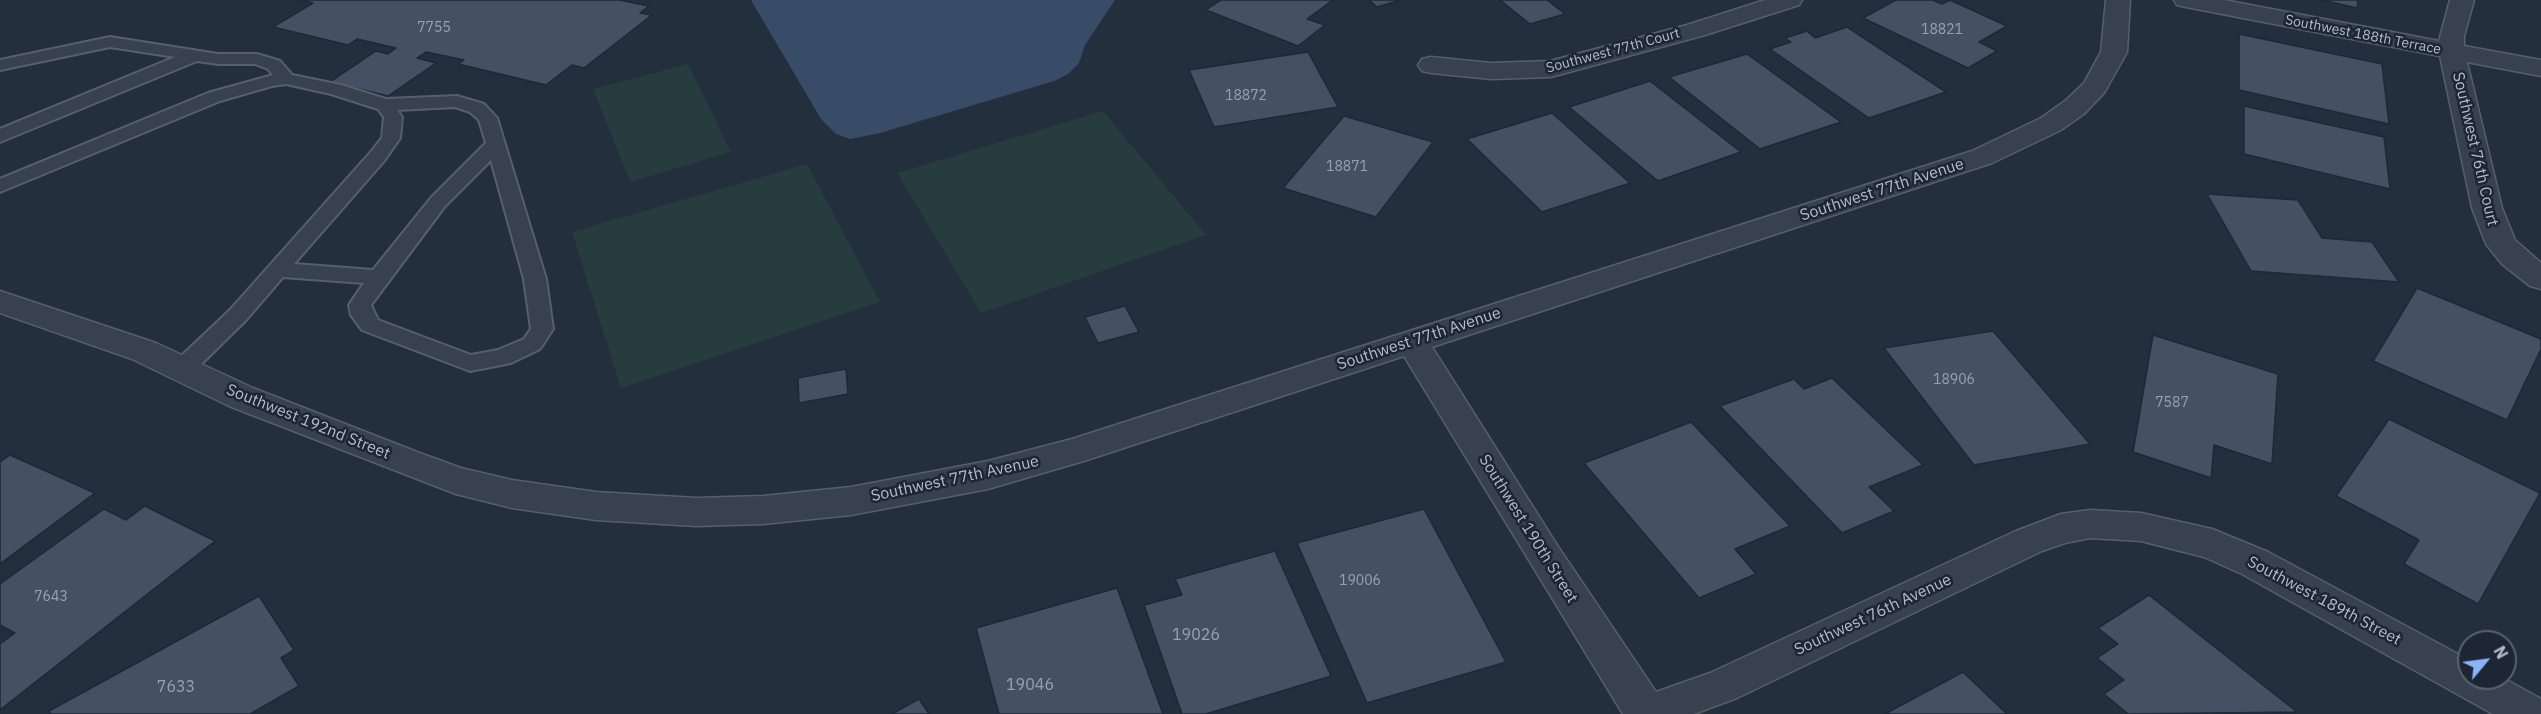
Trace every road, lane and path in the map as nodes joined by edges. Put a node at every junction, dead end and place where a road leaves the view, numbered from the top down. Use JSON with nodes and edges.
{"nodes":[{"id":1,"x":1790,"y":0,"type":"edge"},
{"id":2,"x":2118,"y":0,"type":"edge"},
{"id":3,"x":2186,"y":0,"type":"edge"},
{"id":4,"x":2462,"y":0,"type":"edge"},
{"id":5,"x":2452,"y":52,"type":"junction"},
{"id":6,"x":196,"y":56,"type":"junction"},
{"id":7,"x":0,"y":65,"type":"edge"},
{"id":8,"x":1431,"y":65,"type":"dead end"},
{"id":9,"x":2541,"y":68,"type":"edge"},
{"id":10,"x":286,"y":79,"type":"junction"},
{"id":11,"x":385,"y":105,"type":"junction"},
{"id":12,"x":0,"y":136,"type":"edge"},
{"id":13,"x":496,"y":143,"type":"junction"},
{"id":14,"x":2,"y":182,"type":"edge"},
{"id":15,"x":279,"y":270,"type":"junction"},
{"id":16,"x":379,"y":277,"type":"junction"},
{"id":17,"x":2541,"y":279,"type":"edge"},
{"id":18,"x":0,"y":302,"type":"edge"},
{"id":19,"x":1412,"y":342,"type":"junction"},
{"id":20,"x":183,"y":368,"type":"junction"},
{"id":21,"x":626,"y":508,"type":"joint"},
{"id":22,"x":2104,"y":525,"type":"joint"},
{"id":23,"x":1646,"y":714,"type":"edge"},
{"id":24,"x":2531,"y":714,"type":"edge"}],
"edges":[{"from":1,"to":8,"type":"street","name":"Southwest 77th Court"},
{"from":2,"to":19,"type":"street","name":"Southwest 77th Avenue"},
{"from":3,"to":5,"type":"street","name":"Southwest 188th Terrace"},
{"from":4,"to":5,"type":"street","name":"Southwest 76th Court"},
{"from":5,"to":9,"type":"street","name":"Southwest 188th Terrace"},
{"from":5,"to":17,"type":"street","name":"Southwest 76th Court"},
{"from":6,"to":7,"type":"lane"},
{"from":6,"to":10,"type":"lane"},
{"from":6,"to":12,"type":"lane"},
{"from":10,"to":11,"type":"lane"},
{"from":10,"to":14,"type":"lane"},
{"from":11,"to":13,"type":"lane"},
{"from":11,"to":15,"type":"lane"},
{"from":13,"to":16,"type":"lane"},
{"from":13,"to":16,"type":"lane"},
{"from":15,"to":16,"type":"lane"},
{"from":15,"to":20,"type":"lane"},
{"from":18,"to":20,"type":"street","name":"Southwest 192nd Street"},
{"from":19,"to":21,"type":"street","name":"Southwest 77th Avenue"},
{"from":19,"to":23,"type":"street","name":"Southwest 190th Street"},
{"from":20,"to":21,"type":"street","name":"Southwest 192nd Street"},
{"from":22,"to":23,"type":"street","name":"Southwest 76th Avenue"},
{"from":22,"to":24,"type":"street","name":"Southwest 189th Street"}]}
